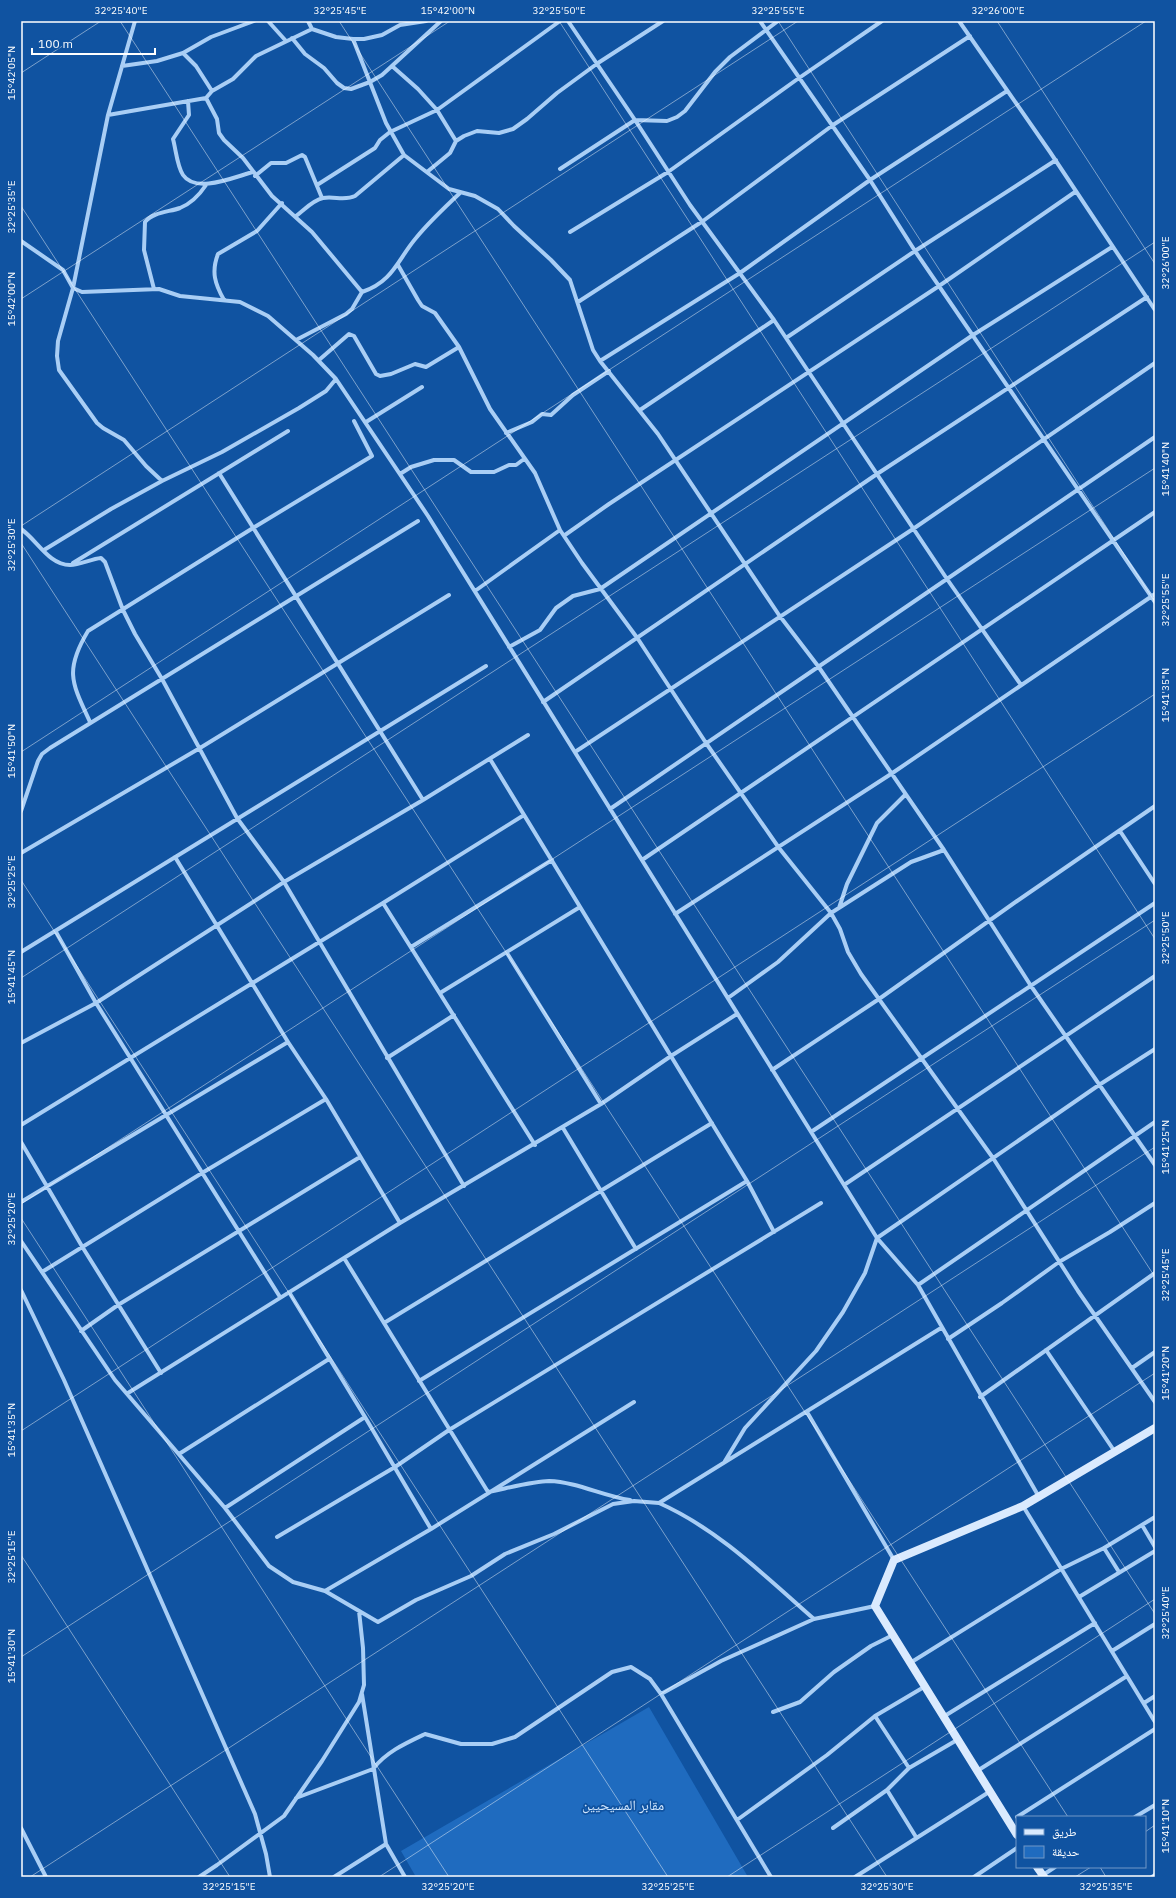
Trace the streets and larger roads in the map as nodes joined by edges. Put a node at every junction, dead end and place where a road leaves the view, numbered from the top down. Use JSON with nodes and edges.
{"nodes":[{"id":1,"x":135,"y":21,"type":"edge"},
{"id":2,"x":254,"y":21,"type":"edge"},
{"id":3,"x":268,"y":21,"type":"edge"},
{"id":4,"x":308,"y":21,"type":"edge"},
{"id":5,"x":426,"y":21,"type":"edge"},
{"id":6,"x":441,"y":21,"type":"edge"},
{"id":7,"x":560,"y":21,"type":"edge"},
{"id":8,"x":568,"y":21,"type":"edge"},
{"id":9,"x":663,"y":21,"type":"edge"},
{"id":10,"x":760,"y":21,"type":"edge"},
{"id":11,"x":778,"y":21,"type":"edge"},
{"id":12,"x":882,"y":21,"type":"edge"},
{"id":13,"x":959,"y":21,"type":"edge"},
{"id":14,"x":312,"y":29,"type":"junction"},
{"id":15,"x":766,"y":30,"type":"junction"},
{"id":16,"x":970,"y":36,"type":"junction"},
{"id":17,"x":292,"y":38,"type":"junction"},
{"id":18,"x":353,"y":39,"type":"junction"},
{"id":19,"x":286,"y":41,"type":"junction"},
{"id":20,"x":183,"y":53,"type":"junction"},
{"id":21,"x":598,"y":63,"type":"junction"},
{"id":22,"x":122,"y":66,"type":"junction"},
{"id":23,"x":392,"y":66,"type":"junction"},
{"id":24,"x":799,"y":78,"type":"junction"},
{"id":25,"x":370,"y":82,"type":"junction"},
{"id":26,"x":212,"y":91,"type":"junction"},
{"id":27,"x":1007,"y":91,"type":"junction"},
{"id":28,"x":206,"y":98,"type":"junction"},
{"id":29,"x":188,"y":101,"type":"junction"},
{"id":30,"x":437,"y":110,"type":"junction"},
{"id":31,"x":108,"y":115,"type":"junction"},
{"id":32,"x":636,"y":120,"type":"junction"},
{"id":33,"x":833,"y":126,"type":"junction"},
{"id":34,"x":390,"y":132,"type":"junction"},
{"id":35,"x":456,"y":142,"type":"junction"},
{"id":36,"x":404,"y":155,"type":"junction"},
{"id":37,"x":1056,"y":160,"type":"junction"},
{"id":38,"x":560,"y":169,"type":"dead end"},
{"id":39,"x":427,"y":172,"type":"junction"},
{"id":40,"x":668,"y":172,"type":"junction"},
{"id":41,"x":254,"y":174,"type":"junction"},
{"id":42,"x":870,"y":180,"type":"junction"},
{"id":43,"x":206,"y":185,"type":"junction"},
{"id":44,"x":317,"y":185,"type":"junction"},
{"id":45,"x":1075,"y":192,"type":"junction"},
{"id":46,"x":460,"y":193,"type":"junction"},
{"id":47,"x":322,"y":198,"type":"junction"},
{"id":48,"x":282,"y":203,"type":"junction"},
{"id":49,"x":296,"y":216,"type":"junction"},
{"id":50,"x":703,"y":221,"type":"junction"},
{"id":51,"x":570,"y":232,"type":"dead end"},
{"id":52,"x":21,"y":241,"type":"edge"},
{"id":53,"x":1112,"y":247,"type":"junction"},
{"id":54,"x":915,"y":251,"type":"junction"},
{"id":55,"x":398,"y":265,"type":"junction"},
{"id":56,"x":740,"y":273,"type":"junction"},
{"id":57,"x":939,"y":286,"type":"junction"},
{"id":58,"x":73,"y":288,"type":"junction"},
{"id":59,"x":154,"y":289,"type":"junction"},
{"id":60,"x":362,"y":292,"type":"junction"},
{"id":61,"x":1147,"y":297,"type":"junction"},
{"id":62,"x":224,"y":300,"type":"junction"},
{"id":63,"x":578,"y":302,"type":"junction"},
{"id":64,"x":1155,"y":310,"type":"edge"},
{"id":65,"x":774,"y":320,"type":"junction"},
{"id":66,"x":973,"y":335,"type":"junction"},
{"id":67,"x":786,"y":338,"type":"junction"},
{"id":68,"x":296,"y":340,"type":"junction"},
{"id":69,"x":459,"y":347,"type":"junction"},
{"id":70,"x":319,"y":360,"type":"junction"},
{"id":71,"x":600,"y":361,"type":"junction"},
{"id":72,"x":1155,"y":363,"type":"edge"},
{"id":73,"x":610,"y":371,"type":"junction"},
{"id":74,"x":809,"y":373,"type":"junction"},
{"id":75,"x":336,"y":379,"type":"junction"},
{"id":76,"x":1008,"y":386,"type":"junction"},
{"id":77,"x":422,"y":387,"type":"dead end"},
{"id":78,"x":640,"y":410,"type":"junction"},
{"id":79,"x":354,"y":422,"type":"dead end"},
{"id":80,"x":366,"y":422,"type":"junction"},
{"id":81,"x":842,"y":423,"type":"junction"},
{"id":82,"x":288,"y":431,"type":"dead end"},
{"id":83,"x":506,"y":433,"type":"junction"},
{"id":84,"x":1155,"y":437,"type":"edge"},
{"id":85,"x":1044,"y":440,"type":"junction"},
{"id":86,"x":524,"y":459,"type":"junction"},
{"id":87,"x":675,"y":461,"type":"junction"},
{"id":88,"x":219,"y":473,"type":"junction"},
{"id":89,"x":400,"y":474,"type":"junction"},
{"id":90,"x":877,"y":474,"type":"junction"},
{"id":91,"x":162,"y":481,"type":"junction"},
{"id":92,"x":1079,"y":490,"type":"junction"},
{"id":93,"x":1155,"y":512,"type":"edge"},
{"id":94,"x":710,"y":513,"type":"junction"},
{"id":95,"x":418,"y":521,"type":"dead end"},
{"id":96,"x":253,"y":528,"type":"junction"},
{"id":97,"x":913,"y":529,"type":"junction"},
{"id":98,"x":21,"y":530,"type":"edge"},
{"id":99,"x":560,"y":530,"type":"junction"},
{"id":100,"x":565,"y":535,"type":"junction"},
{"id":101,"x":1114,"y":539,"type":"junction"},
{"id":102,"x":44,"y":550,"type":"junction"},
{"id":103,"x":744,"y":563,"type":"junction"},
{"id":104,"x":70,"y":565,"type":"junction"},
{"id":105,"x":946,"y":579,"type":"junction"},
{"id":106,"x":600,"y":589,"type":"junction"},
{"id":107,"x":475,"y":591,"type":"junction"},
{"id":108,"x":449,"y":595,"type":"dead end"},
{"id":109,"x":1153,"y":595,"type":"edge"},
{"id":110,"x":295,"y":596,"type":"junction"},
{"id":111,"x":1155,"y":602,"type":"edge"},
{"id":112,"x":123,"y":610,"type":"junction"},
{"id":113,"x":779,"y":615,"type":"junction"},
{"id":114,"x":982,"y":630,"type":"junction"},
{"id":115,"x":638,"y":638,"type":"junction"},
{"id":116,"x":509,"y":647,"type":"junction"},
{"id":117,"x":338,"y":662,"type":"junction"},
{"id":118,"x":486,"y":666,"type":"dead end"},
{"id":119,"x":818,"y":666,"type":"junction"},
{"id":120,"x":162,"y":679,"type":"junction"},
{"id":121,"x":1020,"y":685,"type":"junction"},
{"id":122,"x":671,"y":689,"type":"junction"},
{"id":123,"x":543,"y":702,"type":"junction"},
{"id":124,"x":853,"y":718,"type":"junction"},
{"id":125,"x":90,"y":722,"type":"junction"},
{"id":126,"x":380,"y":731,"type":"junction"},
{"id":127,"x":528,"y":736,"type":"dead end"},
{"id":128,"x":706,"y":743,"type":"junction"},
{"id":129,"x":200,"y":748,"type":"junction"},
{"id":130,"x":575,"y":752,"type":"junction"},
{"id":131,"x":490,"y":759,"type":"junction"},
{"id":132,"x":891,"y":774,"type":"junction"},
{"id":133,"x":742,"y":793,"type":"junction"},
{"id":134,"x":905,"y":795,"type":"junction"},
{"id":135,"x":423,"y":800,"type":"junction"},
{"id":136,"x":1155,"y":806,"type":"edge"},
{"id":137,"x":610,"y":809,"type":"junction"},
{"id":138,"x":21,"y":811,"type":"edge"},
{"id":139,"x":524,"y":815,"type":"junction"},
{"id":140,"x":237,"y":818,"type":"junction"},
{"id":141,"x":1120,"y":831,"type":"junction"},
{"id":142,"x":779,"y":848,"type":"junction"},
{"id":143,"x":944,"y":850,"type":"junction"},
{"id":144,"x":21,"y":853,"type":"edge"},
{"id":145,"x":175,"y":857,"type":"junction"},
{"id":146,"x":552,"y":860,"type":"junction"},
{"id":147,"x":642,"y":860,"type":"junction"},
{"id":148,"x":284,"y":882,"type":"junction"},
{"id":149,"x":1155,"y":884,"type":"edge"},
{"id":150,"x":1155,"y":903,"type":"edge"},
{"id":151,"x":383,"y":904,"type":"junction"},
{"id":152,"x":580,"y":907,"type":"junction"},
{"id":153,"x":839,"y":908,"type":"junction"},
{"id":154,"x":831,"y":913,"type":"junction"},
{"id":155,"x":675,"y":914,"type":"junction"},
{"id":156,"x":988,"y":922,"type":"junction"},
{"id":157,"x":218,"y":925,"type":"junction"},
{"id":158,"x":56,"y":932,"type":"junction"},
{"id":159,"x":318,"y":942,"type":"junction"},
{"id":160,"x":411,"y":947,"type":"junction"},
{"id":161,"x":21,"y":952,"type":"edge"},
{"id":162,"x":507,"y":953,"type":"junction"},
{"id":163,"x":1155,"y":976,"type":"edge"},
{"id":164,"x":253,"y":983,"type":"junction"},
{"id":165,"x":1031,"y":986,"type":"junction"},
{"id":166,"x":440,"y":993,"type":"junction"},
{"id":167,"x":728,"y":998,"type":"junction"},
{"id":168,"x":879,"y":998,"type":"junction"},
{"id":169,"x":96,"y":1003,"type":"junction"},
{"id":170,"x":737,"y":1014,"type":"junction"},
{"id":171,"x":454,"y":1015,"type":"junction"},
{"id":172,"x":1065,"y":1035,"type":"junction"},
{"id":173,"x":288,"y":1042,"type":"junction"},
{"id":174,"x":21,"y":1043,"type":"edge"},
{"id":175,"x":1155,"y":1049,"type":"edge"},
{"id":176,"x":671,"y":1056,"type":"junction"},
{"id":177,"x":132,"y":1058,"type":"junction"},
{"id":178,"x":387,"y":1058,"type":"junction"},
{"id":179,"x":921,"y":1059,"type":"junction"},
{"id":180,"x":772,"y":1070,"type":"junction"},
{"id":181,"x":1099,"y":1085,"type":"junction"},
{"id":182,"x":326,"y":1100,"type":"junction"},
{"id":183,"x":601,"y":1104,"type":"junction"},
{"id":184,"x":956,"y":1109,"type":"junction"},
{"id":185,"x":166,"y":1115,"type":"junction"},
{"id":186,"x":1155,"y":1122,"type":"edge"},
{"id":187,"x":712,"y":1123,"type":"junction"},
{"id":188,"x":21,"y":1125,"type":"edge"},
{"id":189,"x":563,"y":1128,"type":"junction"},
{"id":190,"x":811,"y":1132,"type":"junction"},
{"id":191,"x":1135,"y":1136,"type":"junction"},
{"id":192,"x":21,"y":1142,"type":"edge"},
{"id":193,"x":535,"y":1145,"type":"junction"},
{"id":194,"x":360,"y":1157,"type":"junction"},
{"id":195,"x":992,"y":1158,"type":"junction"},
{"id":196,"x":1155,"y":1165,"type":"edge"},
{"id":197,"x":202,"y":1173,"type":"junction"},
{"id":198,"x":747,"y":1181,"type":"junction"},
{"id":199,"x":844,"y":1185,"type":"junction"},
{"id":200,"x":464,"y":1186,"type":"junction"},
{"id":201,"x":47,"y":1187,"type":"junction"},
{"id":202,"x":602,"y":1191,"type":"junction"},
{"id":203,"x":21,"y":1202,"type":"edge"},
{"id":204,"x":821,"y":1203,"type":"dead end"},
{"id":205,"x":1155,"y":1203,"type":"edge"},
{"id":206,"x":1025,"y":1211,"type":"junction"},
{"id":207,"x":400,"y":1223,"type":"junction"},
{"id":208,"x":240,"y":1232,"type":"junction"},
{"id":209,"x":774,"y":1232,"type":"junction"},
{"id":210,"x":876,"y":1238,"type":"junction"},
{"id":211,"x":21,"y":1241,"type":"edge"},
{"id":212,"x":83,"y":1248,"type":"junction"},
{"id":213,"x":636,"y":1249,"type":"junction"},
{"id":214,"x":344,"y":1258,"type":"junction"},
{"id":215,"x":1059,"y":1262,"type":"junction"},
{"id":216,"x":42,"y":1272,"type":"junction"},
{"id":217,"x":1155,"y":1273,"type":"edge"},
{"id":218,"x":918,"y":1285,"type":"junction"},
{"id":219,"x":21,"y":1290,"type":"edge"},
{"id":220,"x":289,"y":1292,"type":"junction"},
{"id":221,"x":280,"y":1297,"type":"junction"},
{"id":222,"x":118,"y":1305,"type":"junction"},
{"id":223,"x":1096,"y":1314,"type":"junction"},
{"id":224,"x":384,"y":1323,"type":"junction"},
{"id":225,"x":941,"y":1328,"type":"junction"},
{"id":226,"x":81,"y":1331,"type":"junction"},
{"id":227,"x":948,"y":1339,"type":"junction"},
{"id":228,"x":1046,"y":1350,"type":"junction"},
{"id":229,"x":1155,"y":1352,"type":"edge"},
{"id":230,"x":329,"y":1359,"type":"junction"},
{"id":231,"x":1132,"y":1368,"type":"junction"},
{"id":232,"x":161,"y":1373,"type":"junction"},
{"id":233,"x":419,"y":1381,"type":"junction"},
{"id":234,"x":128,"y":1393,"type":"junction"},
{"id":235,"x":980,"y":1397,"type":"junction"},
{"id":236,"x":634,"y":1402,"type":"dead end"},
{"id":237,"x":1155,"y":1402,"type":"edge"},
{"id":238,"x":807,"y":1412,"type":"junction"},
{"id":239,"x":365,"y":1417,"type":"junction"},
{"id":240,"x":1155,"y":1428,"type":"edge"},
{"id":241,"x":449,"y":1430,"type":"junction"},
{"id":242,"x":1116,"y":1452,"type":"junction"},
{"id":243,"x":179,"y":1454,"type":"junction"},
{"id":244,"x":724,"y":1463,"type":"junction"},
{"id":245,"x":395,"y":1467,"type":"junction"},
{"id":246,"x":488,"y":1492,"type":"junction"},
{"id":247,"x":1039,"y":1498,"type":"junction"},
{"id":248,"x":634,"y":1501,"type":"junction"},
{"id":249,"x":659,"y":1503,"type":"junction"},
{"id":250,"x":1023,"y":1506,"type":"junction"},
{"id":251,"x":225,"y":1508,"type":"junction"},
{"id":252,"x":1155,"y":1517,"type":"edge"},
{"id":253,"x":1142,"y":1525,"type":"junction"},
{"id":254,"x":431,"y":1530,"type":"junction"},
{"id":255,"x":277,"y":1537,"type":"dead end"},
{"id":256,"x":1155,"y":1547,"type":"edge"},
{"id":257,"x":1104,"y":1548,"type":"junction"},
{"id":258,"x":1155,"y":1551,"type":"edge"},
{"id":259,"x":894,"y":1560,"type":"junction"},
{"id":260,"x":1061,"y":1569,"type":"junction"},
{"id":261,"x":1119,"y":1572,"type":"junction"},
{"id":262,"x":325,"y":1591,"type":"junction"},
{"id":263,"x":1079,"y":1597,"type":"junction"},
{"id":264,"x":875,"y":1606,"type":"junction"},
{"id":265,"x":359,"y":1611,"type":"junction"},
{"id":266,"x":814,"y":1619,"type":"junction"},
{"id":267,"x":1095,"y":1624,"type":"junction"},
{"id":268,"x":1155,"y":1624,"type":"edge"},
{"id":269,"x":893,"y":1635,"type":"junction"},
{"id":270,"x":1112,"y":1651,"type":"junction"},
{"id":271,"x":910,"y":1663,"type":"junction"},
{"id":272,"x":1127,"y":1676,"type":"junction"},
{"id":273,"x":924,"y":1687,"type":"junction"},
{"id":274,"x":361,"y":1693,"type":"junction"},
{"id":275,"x":661,"y":1694,"type":"junction"},
{"id":276,"x":1155,"y":1696,"type":"edge"},
{"id":277,"x":1144,"y":1703,"type":"junction"},
{"id":278,"x":773,"y":1712,"type":"dead end"},
{"id":279,"x":875,"y":1716,"type":"junction"},
{"id":280,"x":943,"y":1717,"type":"junction"},
{"id":281,"x":1155,"y":1722,"type":"edge"},
{"id":282,"x":1155,"y":1729,"type":"edge"},
{"id":283,"x":957,"y":1740,"type":"junction"},
{"id":284,"x":909,"y":1768,"type":"junction"},
{"id":285,"x":373,"y":1769,"type":"junction"},
{"id":286,"x":976,"y":1771,"type":"junction"},
{"id":287,"x":887,"y":1790,"type":"junction"},
{"id":288,"x":989,"y":1792,"type":"junction"},
{"id":289,"x":296,"y":1798,"type":"junction"},
{"id":290,"x":1155,"y":1804,"type":"edge"},
{"id":291,"x":1019,"y":1816,"type":"edge"},
{"id":292,"x":1137,"y":1816,"type":"edge"},
{"id":293,"x":1016,"y":1818,"type":"edge"},
{"id":294,"x":737,"y":1820,"type":"junction"},
{"id":295,"x":1009,"y":1822,"type":"junction"},
{"id":296,"x":21,"y":1828,"type":"edge"},
{"id":297,"x":833,"y":1828,"type":"dead end"},
{"id":298,"x":1016,"y":1832,"type":"edge"},
{"id":299,"x":261,"y":1834,"type":"junction"},
{"id":300,"x":916,"y":1837,"type":"junction"},
{"id":301,"x":386,"y":1844,"type":"junction"},
{"id":302,"x":1016,"y":1849,"type":"edge"},
{"id":303,"x":1054,"y":1868,"type":"edge"},
{"id":304,"x":1155,"y":1875,"type":"edge"},
{"id":305,"x":1043,"y":1876,"type":"edge"},
{"id":306,"x":46,"y":1877,"type":"edge"},
{"id":307,"x":199,"y":1877,"type":"edge"},
{"id":308,"x":270,"y":1877,"type":"edge"},
{"id":309,"x":334,"y":1877,"type":"edge"},
{"id":310,"x":405,"y":1877,"type":"edge"},
{"id":311,"x":771,"y":1877,"type":"edge"},
{"id":312,"x":855,"y":1877,"type":"edge"},
{"id":313,"x":974,"y":1877,"type":"edge"},
{"id":314,"x":1152,"y":1877,"type":"edge"}],
"edges":[{"from":1,"to":22,"type":"street"},
{"from":2,"to":20,"type":"street"},
{"from":3,"to":19,"type":"street"},
{"from":4,"to":14,"type":"street"},
{"from":5,"to":18,"type":"street"},
{"from":6,"to":23,"type":"street"},
{"from":7,"to":30,"type":"street"},
{"from":8,"to":21,"type":"street"},
{"from":9,"to":21,"type":"street"},
{"from":10,"to":15,"type":"street"},
{"from":11,"to":15,"type":"street"},
{"from":12,"to":24,"type":"street"},
{"from":13,"to":16,"type":"street"},
{"from":14,"to":17,"type":"street"},
{"from":14,"to":18,"type":"street"},
{"from":15,"to":24,"type":"street"},
{"from":15,"to":32,"type":"street"},
{"from":16,"to":27,"type":"street"},
{"from":16,"to":33,"type":"street"},
{"from":17,"to":19,"type":"street"},
{"from":17,"to":25,"type":"street"},
{"from":18,"to":25,"type":"street"},
{"from":19,"to":26,"type":"street"},
{"from":20,"to":22,"type":"street"},
{"from":20,"to":26,"type":"street"},
{"from":21,"to":32,"type":"street"},
{"from":21,"to":35,"type":"street"},
{"from":22,"to":31,"type":"street"},
{"from":23,"to":25,"type":"street"},
{"from":23,"to":30,"type":"street"},
{"from":24,"to":33,"type":"street"},
{"from":24,"to":40,"type":"street"},
{"from":25,"to":34,"type":"street"},
{"from":26,"to":28,"type":"street"},
{"from":27,"to":37,"type":"street"},
{"from":27,"to":42,"type":"street"},
{"from":28,"to":29,"type":"street"},
{"from":28,"to":41,"type":"street"},
{"from":29,"to":31,"type":"street"},
{"from":29,"to":43,"type":"street"},
{"from":30,"to":34,"type":"street"},
{"from":30,"to":35,"type":"street"},
{"from":31,"to":58,"type":"street"},
{"from":32,"to":38,"type":"street"},
{"from":32,"to":40,"type":"street"},
{"from":33,"to":42,"type":"street"},
{"from":33,"to":50,"type":"street"},
{"from":34,"to":36,"type":"street"},
{"from":34,"to":44,"type":"street"},
{"from":35,"to":39,"type":"street"},
{"from":36,"to":39,"type":"street"},
{"from":36,"to":47,"type":"street"},
{"from":37,"to":45,"type":"street"},
{"from":37,"to":54,"type":"street"},
{"from":39,"to":46,"type":"street"},
{"from":40,"to":50,"type":"street"},
{"from":40,"to":51,"type":"street"},
{"from":41,"to":43,"type":"street"},
{"from":41,"to":44,"type":"street"},
{"from":41,"to":48,"type":"street"},
{"from":42,"to":54,"type":"street"},
{"from":42,"to":56,"type":"street"},
{"from":43,"to":59,"type":"street"},
{"from":44,"to":47,"type":"street"},
{"from":45,"to":53,"type":"street"},
{"from":45,"to":57,"type":"street"},
{"from":46,"to":55,"type":"street"},
{"from":46,"to":63,"type":"street"},
{"from":47,"to":49,"type":"street"},
{"from":48,"to":49,"type":"street"},
{"from":48,"to":62,"type":"street"},
{"from":49,"to":60,"type":"street"},
{"from":50,"to":56,"type":"street"},
{"from":50,"to":63,"type":"street"},
{"from":52,"to":58,"type":"street"},
{"from":53,"to":61,"type":"street"},
{"from":53,"to":66,"type":"street"},
{"from":54,"to":57,"type":"street"},
{"from":54,"to":67,"type":"street"},
{"from":55,"to":60,"type":"street"},
{"from":55,"to":69,"type":"street"},
{"from":56,"to":65,"type":"street"},
{"from":56,"to":71,"type":"street"},
{"from":57,"to":66,"type":"street"},
{"from":57,"to":74,"type":"street"},
{"from":58,"to":59,"type":"street"},
{"from":58,"to":91,"type":"street"},
{"from":59,"to":62,"type":"street"},
{"from":60,"to":68,"type":"street"},
{"from":61,"to":64,"type":"street"},
{"from":61,"to":76,"type":"street"},
{"from":62,"to":68,"type":"street"},
{"from":63,"to":71,"type":"street"},
{"from":65,"to":67,"type":"street"},
{"from":65,"to":78,"type":"street"},
{"from":66,"to":76,"type":"street"},
{"from":66,"to":81,"type":"street"},
{"from":67,"to":74,"type":"street"},
{"from":68,"to":70,"type":"street"},
{"from":69,"to":70,"type":"street"},
{"from":69,"to":83,"type":"street"},
{"from":70,"to":75,"type":"street"},
{"from":71,"to":73,"type":"street"},
{"from":72,"to":85,"type":"street"},
{"from":73,"to":78,"type":"street"},
{"from":73,"to":83,"type":"street"},
{"from":74,"to":81,"type":"street"},
{"from":74,"to":87,"type":"street"},
{"from":75,"to":80,"type":"street"},
{"from":75,"to":91,"type":"street"},
{"from":76,"to":85,"type":"street"},
{"from":76,"to":90,"type":"street"},
{"from":77,"to":80,"type":"street"},
{"from":78,"to":87,"type":"street"},
{"from":79,"to":96,"type":"street"},
{"from":80,"to":89,"type":"street"},
{"from":81,"to":90,"type":"street"},
{"from":81,"to":94,"type":"street"},
{"from":82,"to":88,"type":"street"},
{"from":83,"to":86,"type":"street"},
{"from":84,"to":92,"type":"street"},
{"from":85,"to":92,"type":"street"},
{"from":85,"to":97,"type":"street"},
{"from":86,"to":89,"type":"street"},
{"from":86,"to":99,"type":"street"},
{"from":87,"to":94,"type":"street"},
{"from":87,"to":100,"type":"street"},
{"from":88,"to":96,"type":"street"},
{"from":88,"to":104,"type":"street"},
{"from":89,"to":107,"type":"street"},
{"from":90,"to":97,"type":"street"},
{"from":90,"to":103,"type":"street"},
{"from":91,"to":102,"type":"street"},
{"from":92,"to":101,"type":"street"},
{"from":92,"to":105,"type":"street"},
{"from":93,"to":101,"type":"street"},
{"from":94,"to":103,"type":"street"},
{"from":94,"to":106,"type":"street"},
{"from":95,"to":110,"type":"street"},
{"from":96,"to":110,"type":"street"},
{"from":96,"to":112,"type":"street"},
{"from":97,"to":105,"type":"street"},
{"from":97,"to":113,"type":"street"},
{"from":98,"to":102,"type":"street"},
{"from":99,"to":100,"type":"street"},
{"from":99,"to":107,"type":"street"},
{"from":100,"to":106,"type":"street"},
{"from":101,"to":109,"type":"street"},
{"from":101,"to":114,"type":"street"},
{"from":102,"to":104,"type":"street"},
{"from":103,"to":113,"type":"street"},
{"from":103,"to":115,"type":"street"},
{"from":104,"to":112,"type":"street"},
{"from":105,"to":114,"type":"street"},
{"from":105,"to":119,"type":"street"},
{"from":106,"to":115,"type":"street"},
{"from":106,"to":116,"type":"street"},
{"from":107,"to":116,"type":"street"},
{"from":108,"to":117,"type":"street"},
{"from":109,"to":111,"type":"street"},
{"from":109,"to":121,"type":"street"},
{"from":110,"to":117,"type":"street"},
{"from":110,"to":120,"type":"street"},
{"from":112,"to":120,"type":"street"},
{"from":112,"to":125,"type":"street"},
{"from":113,"to":119,"type":"street"},
{"from":113,"to":122,"type":"street"},
{"from":114,"to":121,"type":"street"},
{"from":114,"to":124,"type":"street"},
{"from":115,"to":122,"type":"street"},
{"from":115,"to":123,"type":"street"},
{"from":116,"to":123,"type":"street"},
{"from":117,"to":126,"type":"street"},
{"from":117,"to":129,"type":"street"},
{"from":118,"to":126,"type":"street"},
{"from":119,"to":124,"type":"street"},
{"from":119,"to":128,"type":"street"},
{"from":120,"to":125,"type":"street"},
{"from":120,"to":129,"type":"street"},
{"from":121,"to":132,"type":"street"},
{"from":122,"to":128,"type":"street"},
{"from":122,"to":130,"type":"street"},
{"from":123,"to":130,"type":"street"},
{"from":124,"to":132,"type":"street"},
{"from":124,"to":133,"type":"street"},
{"from":125,"to":138,"type":"street"},
{"from":126,"to":135,"type":"street"},
{"from":126,"to":140,"type":"street"},
{"from":127,"to":131,"type":"street"},
{"from":128,"to":133,"type":"street"},
{"from":128,"to":137,"type":"street"},
{"from":129,"to":140,"type":"street"},
{"from":129,"to":144,"type":"street"},
{"from":130,"to":137,"type":"street"},
{"from":131,"to":135,"type":"street"},
{"from":131,"to":139,"type":"street"},
{"from":132,"to":134,"type":"street"},
{"from":132,"to":142,"type":"street"},
{"from":133,"to":142,"type":"street"},
{"from":133,"to":147,"type":"street"},
{"from":134,"to":143,"type":"street"},
{"from":134,"to":153,"type":"street"},
{"from":135,"to":148,"type":"street"},
{"from":136,"to":141,"type":"street"},
{"from":137,"to":147,"type":"street"},
{"from":139,"to":146,"type":"street"},
{"from":139,"to":151,"type":"street"},
{"from":140,"to":145,"type":"street"},
{"from":140,"to":148,"type":"street"},
{"from":141,"to":149,"type":"street"},
{"from":141,"to":156,"type":"street"},
{"from":142,"to":154,"type":"street"},
{"from":142,"to":155,"type":"street"},
{"from":143,"to":153,"type":"street"},
{"from":143,"to":156,"type":"street"},
{"from":145,"to":157,"type":"street"},
{"from":145,"to":158,"type":"street"},
{"from":146,"to":152,"type":"street"},
{"from":146,"to":160,"type":"street"},
{"from":147,"to":155,"type":"street"},
{"from":148,"to":157,"type":"street"},
{"from":148,"to":159,"type":"street"},
{"from":150,"to":165,"type":"street"},
{"from":151,"to":159,"type":"street"},
{"from":151,"to":160,"type":"street"},
{"from":152,"to":162,"type":"street"},
{"from":152,"to":176,"type":"street"},
{"from":153,"to":154,"type":"street"},
{"from":154,"to":167,"type":"street"},
{"from":154,"to":168,"type":"street"},
{"from":155,"to":167,"type":"street"},
{"from":156,"to":165,"type":"street"},
{"from":156,"to":168,"type":"street"},
{"from":157,"to":164,"type":"street"},
{"from":157,"to":169,"type":"street"},
{"from":158,"to":161,"type":"street"},
{"from":158,"to":169,"type":"street"},
{"from":159,"to":164,"type":"street"},
{"from":159,"to":178,"type":"street"},
{"from":160,"to":166,"type":"street"},
{"from":162,"to":166,"type":"street"},
{"from":162,"to":183,"type":"street"},
{"from":163,"to":172,"type":"street"},
{"from":164,"to":173,"type":"street"},
{"from":164,"to":177,"type":"street"},
{"from":165,"to":172,"type":"street"},
{"from":165,"to":179,"type":"street"},
{"from":166,"to":171,"type":"street"},
{"from":167,"to":170,"type":"street"},
{"from":168,"to":179,"type":"street"},
{"from":168,"to":180,"type":"street"},
{"from":169,"to":174,"type":"street"},
{"from":169,"to":177,"type":"street"},
{"from":170,"to":176,"type":"street"},
{"from":170,"to":180,"type":"street"},
{"from":171,"to":178,"type":"street"},
{"from":171,"to":193,"type":"street"},
{"from":172,"to":181,"type":"street"},
{"from":172,"to":184,"type":"street"},
{"from":173,"to":182,"type":"street"},
{"from":173,"to":185,"type":"street"},
{"from":175,"to":181,"type":"street"},
{"from":176,"to":183,"type":"street"},
{"from":176,"to":187,"type":"street"},
{"from":177,"to":185,"type":"street"},
{"from":177,"to":188,"type":"street"},
{"from":178,"to":200,"type":"street"},
{"from":179,"to":184,"type":"street"},
{"from":179,"to":190,"type":"street"},
{"from":180,"to":190,"type":"street"},
{"from":181,"to":191,"type":"street"},
{"from":181,"to":195,"type":"street"},
{"from":182,"to":194,"type":"street"},
{"from":182,"to":197,"type":"street"},
{"from":183,"to":189,"type":"street"},
{"from":184,"to":195,"type":"street"},
{"from":184,"to":199,"type":"street"},
{"from":185,"to":197,"type":"street"},
{"from":185,"to":201,"type":"street"},
{"from":186,"to":191,"type":"street"},
{"from":187,"to":198,"type":"street"},
{"from":187,"to":202,"type":"street"},
{"from":189,"to":193,"type":"street"},
{"from":189,"to":202,"type":"street"},
{"from":190,"to":199,"type":"street"},
{"from":191,"to":196,"type":"street"},
{"from":191,"to":206,"type":"street"},
{"from":192,"to":201,"type":"street"},
{"from":193,"to":200,"type":"street"},
{"from":194,"to":207,"type":"street"},
{"from":194,"to":208,"type":"street"},
{"from":195,"to":206,"type":"street"},
{"from":195,"to":210,"type":"street"},
{"from":197,"to":208,"type":"street"},
{"from":197,"to":212,"type":"street"},
{"from":198,"to":209,"type":"street"},
{"from":198,"to":213,"type":"street"},
{"from":199,"to":210,"type":"street"},
{"from":200,"to":207,"type":"street"},
{"from":201,"to":203,"type":"street"},
{"from":201,"to":212,"type":"street"},
{"from":202,"to":213,"type":"street"},
{"from":202,"to":224,"type":"street"},
{"from":204,"to":209,"type":"street"},
{"from":205,"to":215,"type":"street"},
{"from":206,"to":215,"type":"street"},
{"from":206,"to":218,"type":"street"},
{"from":207,"to":214,"type":"street"},
{"from":208,"to":221,"type":"street"},
{"from":208,"to":222,"type":"street"},
{"from":209,"to":241,"type":"street"},
{"from":210,"to":218,"type":"street"},
{"from":210,"to":244,"type":"street"},
{"from":211,"to":216,"type":"street"},
{"from":212,"to":216,"type":"street"},
{"from":212,"to":222,"type":"street"},
{"from":213,"to":233,"type":"street"},
{"from":214,"to":220,"type":"street"},
{"from":214,"to":224,"type":"street"},
{"from":215,"to":223,"type":"street"},
{"from":215,"to":227,"type":"street"},
{"from":216,"to":226,"type":"street"},
{"from":217,"to":223,"type":"street"},
{"from":218,"to":225,"type":"street"},
{"from":219,"to":299,"type":"street"},
{"from":220,"to":221,"type":"street"},
{"from":220,"to":230,"type":"street"},
{"from":221,"to":232,"type":"street"},
{"from":222,"to":226,"type":"street"},
{"from":222,"to":232,"type":"street"},
{"from":223,"to":228,"type":"street"},
{"from":223,"to":231,"type":"street"},
{"from":224,"to":233,"type":"street"},
{"from":225,"to":227,"type":"street"},
{"from":225,"to":238,"type":"street"},
{"from":226,"to":234,"type":"street"},
{"from":227,"to":235,"type":"street"},
{"from":228,"to":235,"type":"street"},
{"from":228,"to":242,"type":"street"},
{"from":229,"to":231,"type":"street"},
{"from":230,"to":239,"type":"street"},
{"from":230,"to":243,"type":"street"},
{"from":231,"to":237,"type":"street"},
{"from":232,"to":234,"type":"street"},
{"from":233,"to":241,"type":"street"},
{"from":234,"to":243,"type":"street"},
{"from":235,"to":247,"type":"street"},
{"from":236,"to":246,"type":"street"},
{"from":238,"to":244,"type":"street"},
{"from":238,"to":259,"type":"street"},
{"from":239,"to":245,"type":"street"},
{"from":239,"to":251,"type":"street"},
{"from":240,"to":242,"type":"street"},
{"from":241,"to":245,"type":"street"},
{"from":241,"to":246,"type":"street"},
{"from":242,"to":247,"type":"street"},
{"from":243,"to":251,"type":"street"},
{"from":244,"to":249,"type":"street"},
{"from":245,"to":254,"type":"street"},
{"from":245,"to":255,"type":"street"},
{"from":246,"to":248,"type":"street"},
{"from":246,"to":254,"type":"street"},
{"from":247,"to":250,"type":"street"},
{"from":248,"to":249,"type":"street"},
{"from":248,"to":265,"type":"street"},
{"from":249,"to":266,"type":"street"},
{"from":250,"to":259,"type":"street"},
{"from":250,"to":260,"type":"street"},
{"from":251,"to":262,"type":"street"},
{"from":252,"to":253,"type":"street"},
{"from":253,"to":256,"type":"street"},
{"from":253,"to":257,"type":"street"},
{"from":254,"to":262,"type":"street"},
{"from":257,"to":260,"type":"street"},
{"from":257,"to":261,"type":"street"},
{"from":258,"to":261,"type":"street"},
{"from":259,"to":264,"type":"street"},
{"from":260,"to":263,"type":"street"},
{"from":260,"to":271,"type":"street"},
{"from":261,"to":263,"type":"street"},
{"from":262,"to":265,"type":"street"},
{"from":263,"to":267,"type":"street"},
{"from":264,"to":266,"type":"street"},
{"from":264,"to":269,"type":"street"},
{"from":265,"to":274,"type":"street"},
{"from":266,"to":275,"type":"street"},
{"from":267,"to":270,"type":"street"},
{"from":267,"to":280,"type":"street"},
{"from":268,"to":270,"type":"street"},
{"from":269,"to":271,"type":"street"},
{"from":269,"to":278,"type":"street"},
{"from":270,"to":272,"type":"street"},
{"from":271,"to":273,"type":"street"},
{"from":272,"to":277,"type":"street"},
{"from":272,"to":286,"type":"street"},
{"from":273,"to":279,"type":"street"},
{"from":273,"to":280,"type":"street"},
{"from":274,"to":285,"type":"street"},
{"from":274,"to":289,"type":"street"},
{"from":275,"to":285,"type":"street"},
{"from":275,"to":294,"type":"street"},
{"from":276,"to":277,"type":"street"},
{"from":277,"to":281,"type":"street"},
{"from":279,"to":284,"type":"street"},
{"from":279,"to":294,"type":"street"},
{"from":280,"to":283,"type":"street"},
{"from":282,"to":291,"type":"street"},
{"from":283,"to":284,"type":"street"},
{"from":283,"to":286,"type":"street"},
{"from":284,"to":287,"type":"street"},
{"from":285,"to":289,"type":"street"},
{"from":285,"to":301,"type":"street"},
{"from":286,"to":288,"type":"street"},
{"from":287,"to":297,"type":"street"},
{"from":287,"to":300,"type":"street"},
{"from":288,"to":295,"type":"street"},
{"from":288,"to":300,"type":"street"},
{"from":289,"to":299,"type":"street"},
{"from":290,"to":292,"type":"street"},
{"from":293,"to":295,"type":"street"},
{"from":294,"to":311,"type":"street"},
{"from":295,"to":298,"type":"street"},
{"from":296,"to":306,"type":"street"},
{"from":299,"to":307,"type":"street"},
{"from":299,"to":308,"type":"street"},
{"from":300,"to":312,"type":"street"},
{"from":301,"to":309,"type":"street"},
{"from":301,"to":310,"type":"street"},
{"from":302,"to":313,"type":"street"},
{"from":303,"to":305,"type":"street"},
{"from":304,"to":314,"type":"street"}]}
